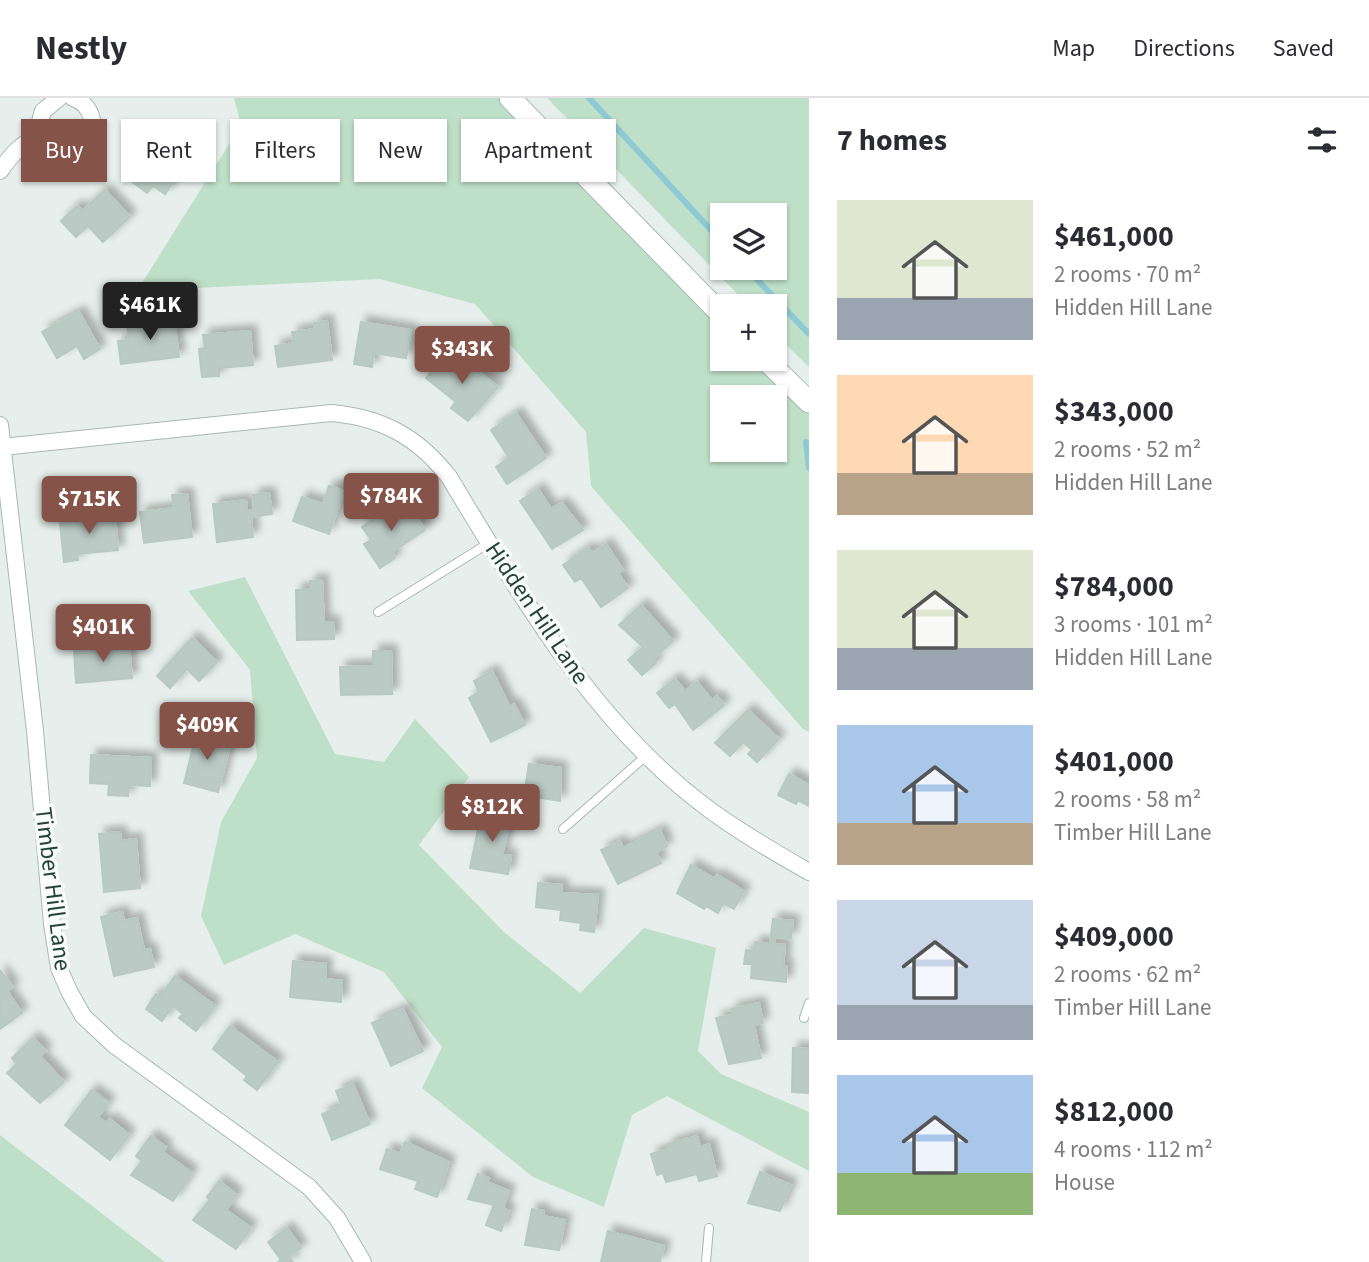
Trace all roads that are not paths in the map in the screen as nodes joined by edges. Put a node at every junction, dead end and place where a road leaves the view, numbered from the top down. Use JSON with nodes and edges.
{"nodes":[{"id":1,"x":59,"y":98,"type":"edge"},
{"id":2,"x":73,"y":98,"type":"edge"},
{"id":3,"x":510,"y":98,"type":"edge"},
{"id":4,"x":40,"y":119,"type":"edge"},
{"id":5,"x":93,"y":119,"type":"edge"},
{"id":6,"x":21,"y":146,"type":"edge"},
{"id":7,"x":0,"y":171,"type":"edge"},
{"id":8,"x":710,"y":303,"type":"edge"},
{"id":9,"x":777,"y":371,"type":"edge"},
{"id":10,"x":809,"y":402,"type":"edge"},
{"id":11,"x":0,"y":425,"type":"edge"},
{"id":12,"x":2,"y":447,"type":"junction"},
{"id":13,"x":489,"y":543,"type":"junction"},
{"id":14,"x":378,"y":612,"type":"dead end"},
{"id":15,"x":647,"y":755,"type":"junction"},
{"id":16,"x":563,"y":829,"type":"dead end"},
{"id":17,"x":809,"y":872,"type":"edge"},
{"id":18,"x":809,"y":1003,"type":"edge"},
{"id":19,"x":804,"y":1018,"type":"dead end"},
{"id":20,"x":709,"y":1228,"type":"dead end"},
{"id":21,"x":363,"y":1262,"type":"edge"},
{"id":22,"x":706,"y":1262,"type":"edge"}],
"edges":[{"from":1,"to":4,"type":"street"},
{"from":2,"to":5,"type":"street"},
{"from":3,"to":8,"type":"main road"},
{"from":6,"to":7,"type":"street"},
{"from":9,"to":10,"type":"main road"},
{"from":11,"to":12,"type":"street","name":"Timber Hill Lane"},
{"from":12,"to":13,"type":"street","name":"Hidden Hill Lane"},
{"from":12,"to":21,"type":"street","name":"Timber Hill Lane"},
{"from":13,"to":14,"type":"lane"},
{"from":13,"to":15,"type":"street","name":"Hidden Hill Lane"},
{"from":15,"to":16,"type":"lane"},
{"from":15,"to":17,"type":"street","name":"Hidden Hill Lane"},
{"from":18,"to":19,"type":"lane"},
{"from":20,"to":22,"type":"lane"}]}
